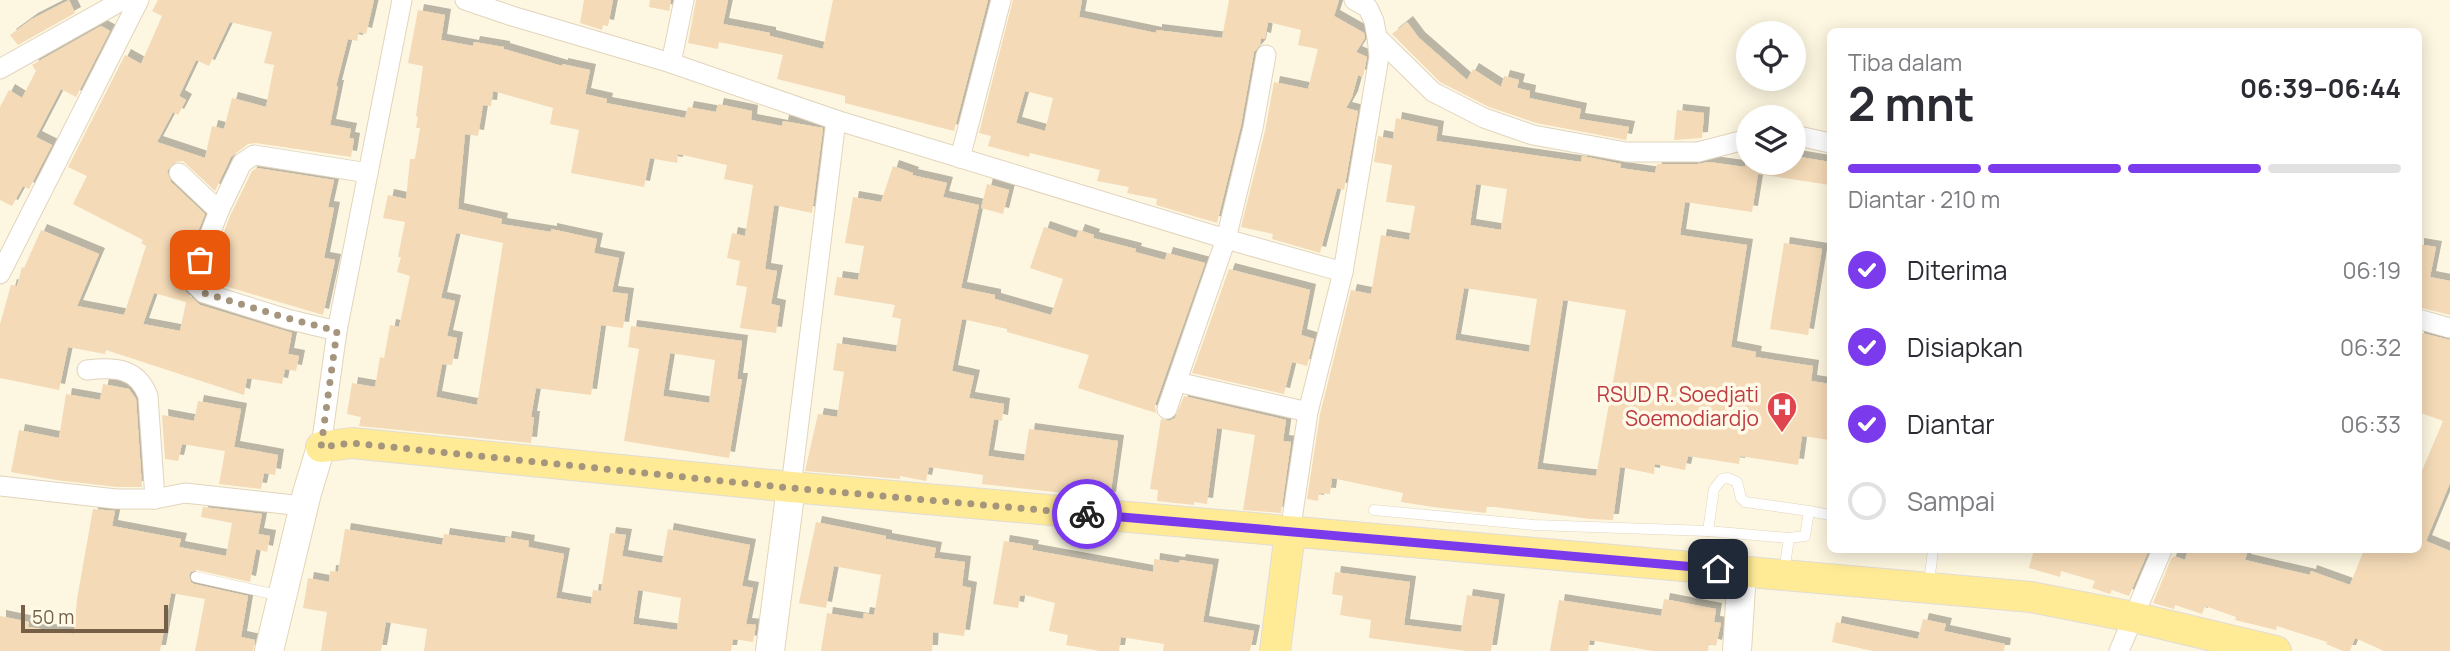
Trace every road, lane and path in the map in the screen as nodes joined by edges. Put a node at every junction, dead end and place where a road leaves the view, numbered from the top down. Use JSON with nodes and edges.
{"nodes":[{"id":1,"x":123,"y":0,"type":"edge"},
{"id":2,"x":139,"y":0,"type":"edge"},
{"id":3,"x":402,"y":0,"type":"edge"},
{"id":4,"x":465,"y":0,"type":"edge"},
{"id":5,"x":684,"y":0,"type":"edge"},
{"id":6,"x":1001,"y":0,"type":"edge"},
{"id":7,"x":1354,"y":0,"type":"edge"},
{"id":8,"x":1384,"y":0,"type":"edge"},
{"id":9,"x":1376,"y":29,"type":"junction"},
{"id":10,"x":1266,"y":55,"type":"dead end"},
{"id":11,"x":671,"y":63,"type":"junction"},
{"id":12,"x":0,"y":69,"type":"edge"},
{"id":13,"x":836,"y":120,"type":"junction"},
{"id":14,"x":1806,"y":138,"type":"edge"},
{"id":15,"x":1736,"y":141,"type":"edge"},
{"id":16,"x":1827,"y":142,"type":"edge"},
{"id":17,"x":960,"y":158,"type":"junction"},
{"id":18,"x":179,"y":173,"type":"dead end"},
{"id":19,"x":368,"y":173,"type":"junction"},
{"id":20,"x":219,"y":211,"type":"junction"},
{"id":21,"x":1226,"y":239,"type":"junction"},
{"id":22,"x":1342,"y":272,"type":"junction"},
{"id":23,"x":0,"y":274,"type":"edge"},
{"id":24,"x":2422,"y":320,"type":"edge"},
{"id":25,"x":2450,"y":328,"type":"edge"},
{"id":26,"x":337,"y":331,"type":"junction"},
{"id":27,"x":87,"y":370,"type":"dead end"},
{"id":28,"x":1177,"y":382,"type":"junction"},
{"id":29,"x":1167,"y":409,"type":"dead end"},
{"id":30,"x":1308,"y":412,"type":"junction"},
{"id":31,"x":321,"y":447,"type":"junction"},
{"id":32,"x":0,"y":486,"type":"edge"},
{"id":33,"x":791,"y":488,"type":"junction"},
{"id":34,"x":155,"y":499,"type":"junction"},
{"id":35,"x":303,"y":506,"type":"junction"},
{"id":36,"x":1374,"y":510,"type":"dead end"},
{"id":37,"x":1808,"y":511,"type":"junction"},
{"id":38,"x":1827,"y":514,"type":"edge"},
{"id":39,"x":1709,"y":531,"type":"junction"},
{"id":40,"x":1290,"y":533,"type":"junction"},
{"id":41,"x":1789,"y":538,"type":"junction"},
{"id":42,"x":1933,"y":553,"type":"edge"},
{"id":43,"x":2161,"y":553,"type":"edge"},
{"id":44,"x":1742,"y":571,"type":"junction"},
{"id":45,"x":1784,"y":574,"type":"junction"},
{"id":46,"x":196,"y":577,"type":"dead end"},
{"id":47,"x":1928,"y":587,"type":"junction"},
{"id":48,"x":282,"y":596,"type":"junction"},
{"id":49,"x":2133,"y":617,"type":"junction"},
{"id":50,"x":269,"y":651,"type":"edge"},
{"id":51,"x":770,"y":651,"type":"edge"},
{"id":52,"x":1275,"y":651,"type":"edge"},
{"id":53,"x":1737,"y":651,"type":"edge"},
{"id":54,"x":2119,"y":651,"type":"edge"},
{"id":55,"x":2276,"y":651,"type":"edge"}],
"edges":[{"from":1,"to":12,"type":"street"},
{"from":2,"to":23,"type":"street"},
{"from":3,"to":19,"type":"street"},
{"from":4,"to":11,"type":"street"},
{"from":5,"to":11,"type":"street"},
{"from":6,"to":17,"type":"street"},
{"from":7,"to":9,"type":"street"},
{"from":8,"to":9,"type":"street"},
{"from":9,"to":15,"type":"street"},
{"from":9,"to":22,"type":"street"},
{"from":10,"to":21,"type":"street"},
{"from":11,"to":13,"type":"street"},
{"from":13,"to":17,"type":"street"},
{"from":13,"to":33,"type":"street"},
{"from":14,"to":16,"type":"street"},
{"from":17,"to":21,"type":"street"},
{"from":18,"to":20,"type":"street"},
{"from":19,"to":20,"type":"street"},
{"from":19,"to":26,"type":"street"},
{"from":20,"to":26,"type":"street"},
{"from":21,"to":22,"type":"street"},
{"from":21,"to":28,"type":"street"},
{"from":22,"to":30,"type":"street"},
{"from":24,"to":25,"type":"street"},
{"from":26,"to":31,"type":"street"},
{"from":27,"to":34,"type":"street"},
{"from":28,"to":29,"type":"street"},
{"from":28,"to":30,"type":"street"},
{"from":30,"to":40,"type":"street"},
{"from":31,"to":33,"type":"main road"},
{"from":31,"to":35,"type":"main road"},
{"from":32,"to":34,"type":"street"},
{"from":33,"to":40,"type":"main road"},
{"from":33,"to":51,"type":"main road"},
{"from":34,"to":35,"type":"street"},
{"from":35,"to":48,"type":"main road"},
{"from":36,"to":39,"type":"lane"},
{"from":37,"to":38,"type":"lane"},
{"from":37,"to":39,"type":"lane"},
{"from":37,"to":41,"type":"lane"},
{"from":39,"to":41,"type":"lane"},
{"from":40,"to":44,"type":"main road"},
{"from":40,"to":52,"type":"main road"},
{"from":41,"to":45,"type":"lane"},
{"from":42,"to":47,"type":"lane"},
{"from":43,"to":49,"type":"street"},
{"from":44,"to":45,"type":"main road"},
{"from":44,"to":53,"type":"main road"},
{"from":45,"to":47,"type":"main road"},
{"from":46,"to":48,"type":"lane"},
{"from":47,"to":49,"type":"main road"},
{"from":48,"to":50,"type":"main road"},
{"from":49,"to":54,"type":"street"},
{"from":49,"to":55,"type":"main road"}]}
